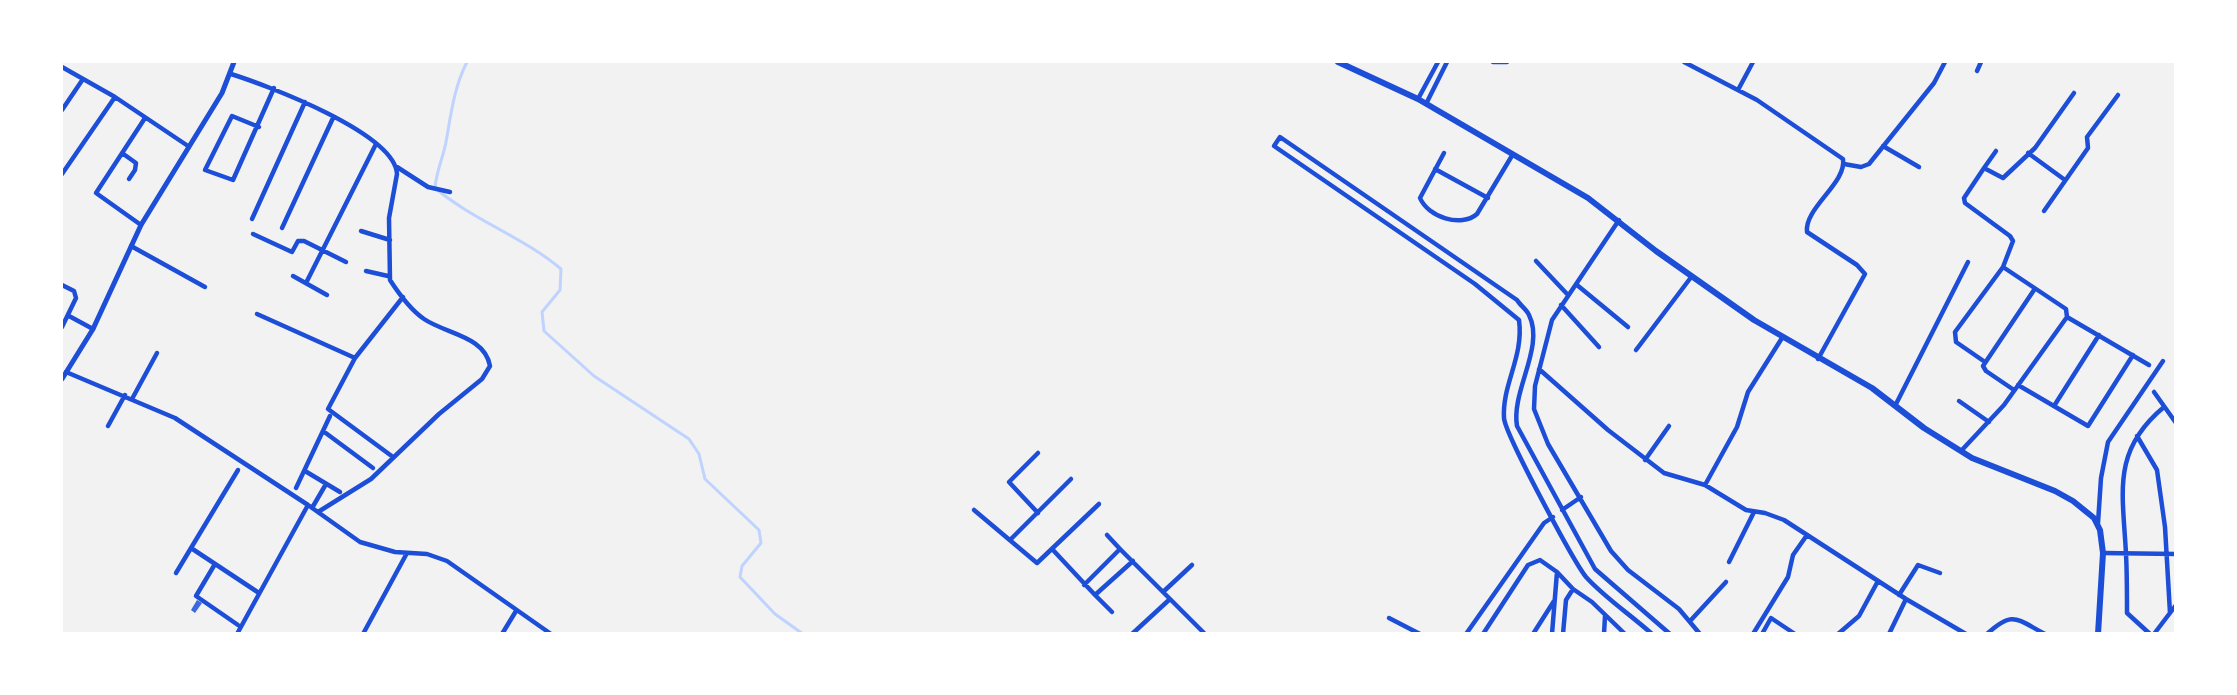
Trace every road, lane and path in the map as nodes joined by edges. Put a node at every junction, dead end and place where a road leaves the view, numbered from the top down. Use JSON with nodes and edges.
{"nodes":[{"id":1,"x":234,"y":62,"type":"edge"},
{"id":2,"x":1338,"y":62,"type":"edge"},
{"id":3,"x":1438,"y":62,"type":"edge"},
{"id":4,"x":1447,"y":62,"type":"edge"},
{"id":5,"x":1493,"y":62,"type":"edge"},
{"id":6,"x":1507,"y":62,"type":"edge"},
{"id":7,"x":1684,"y":62,"type":"edge"},
{"id":8,"x":1753,"y":62,"type":"edge"},
{"id":9,"x":1946,"y":62,"type":"edge"},
{"id":10,"x":1981,"y":62,"type":"edge"},
{"id":11,"x":62,"y":67,"type":"edge"},
{"id":12,"x":1977,"y":71,"type":"dead end"},
{"id":13,"x":231,"y":74,"type":"junction"},
{"id":14,"x":83,"y":79,"type":"junction"},
{"id":15,"x":274,"y":88,"type":"junction"},
{"id":16,"x":1738,"y":90,"type":"junction"},
{"id":17,"x":2074,"y":93,"type":"dead end"},
{"id":18,"x":2118,"y":95,"type":"dead end"},
{"id":19,"x":115,"y":97,"type":"junction"},
{"id":20,"x":1418,"y":99,"type":"junction"},
{"id":21,"x":305,"y":102,"type":"junction"},
{"id":22,"x":1426,"y":104,"type":"junction"},
{"id":23,"x":62,"y":110,"type":"edge"},
{"id":24,"x":145,"y":118,"type":"junction"},
{"id":25,"x":333,"y":118,"type":"junction"},
{"id":26,"x":259,"y":127,"type":"junction"},
{"id":27,"x":376,"y":144,"type":"junction"},
{"id":28,"x":188,"y":146,"type":"junction"},
{"id":29,"x":1883,"y":146,"type":"junction"},
{"id":30,"x":1996,"y":151,"type":"dead end"},
{"id":31,"x":122,"y":153,"type":"junction"},
{"id":32,"x":1444,"y":153,"type":"dead end"},
{"id":33,"x":2028,"y":153,"type":"junction"},
{"id":34,"x":1513,"y":154,"type":"junction"},
{"id":35,"x":1844,"y":164,"type":"junction"},
{"id":36,"x":397,"y":167,"type":"junction"},
{"id":37,"x":1919,"y":167,"type":"dead end"},
{"id":38,"x":1984,"y":168,"type":"junction"},
{"id":39,"x":1435,"y":169,"type":"junction"},
{"id":40,"x":62,"y":174,"type":"edge"},
{"id":41,"x":129,"y":179,"type":"dead end"},
{"id":42,"x":2065,"y":180,"type":"junction"},
{"id":43,"x":450,"y":192,"type":"dead end"},
{"id":44,"x":1488,"y":198,"type":"junction"},
{"id":45,"x":2044,"y":211,"type":"dead end"},
{"id":46,"x":252,"y":219,"type":"dead end"},
{"id":47,"x":1618,"y":220,"type":"junction"},
{"id":48,"x":141,"y":225,"type":"junction"},
{"id":49,"x":282,"y":228,"type":"dead end"},
{"id":50,"x":361,"y":231,"type":"dead end"},
{"id":51,"x":253,"y":234,"type":"dead end"},
{"id":52,"x":390,"y":240,"type":"junction"},
{"id":53,"x":131,"y":246,"type":"junction"},
{"id":54,"x":322,"y":249,"type":"junction"},
{"id":55,"x":1536,"y":261,"type":"dead end"},
{"id":56,"x":346,"y":262,"type":"dead end"},
{"id":57,"x":1968,"y":262,"type":"dead end"},
{"id":58,"x":2003,"y":267,"type":"junction"},
{"id":59,"x":366,"y":271,"type":"dead end"},
{"id":60,"x":293,"y":276,"type":"dead end"},
{"id":61,"x":388,"y":276,"type":"junction"},
{"id":62,"x":1482,"y":276,"type":"junction"},
{"id":63,"x":1692,"y":276,"type":"junction"},
{"id":64,"x":306,"y":283,"type":"junction"},
{"id":65,"x":1475,"y":284,"type":"junction"},
{"id":66,"x":62,"y":285,"type":"edge"},
{"id":67,"x":1577,"y":285,"type":"junction"},
{"id":68,"x":205,"y":287,"type":"dead end"},
{"id":69,"x":2034,"y":290,"type":"junction"},
{"id":70,"x":327,"y":295,"type":"dead end"},
{"id":71,"x":1568,"y":295,"type":"junction"},
{"id":72,"x":403,"y":297,"type":"junction"},
{"id":73,"x":1561,"y":305,"type":"junction"},
{"id":74,"x":257,"y":314,"type":"dead end"},
{"id":75,"x":69,"y":316,"type":"junction"},
{"id":76,"x":2067,"y":317,"type":"junction"},
{"id":77,"x":62,"y":327,"type":"edge"},
{"id":78,"x":1628,"y":327,"type":"dead end"},
{"id":79,"x":93,"y":329,"type":"junction"},
{"id":80,"x":2099,"y":335,"type":"junction"},
{"id":81,"x":1782,"y":338,"type":"junction"},
{"id":82,"x":1599,"y":347,"type":"dead end"},
{"id":83,"x":1636,"y":350,"type":"dead end"},
{"id":84,"x":157,"y":353,"type":"dead end"},
{"id":85,"x":2133,"y":355,"type":"junction"},
{"id":86,"x":355,"y":358,"type":"junction"},
{"id":87,"x":1818,"y":358,"type":"junction"},
{"id":88,"x":2163,"y":361,"type":"dead end"},
{"id":89,"x":1984,"y":362,"type":"junction"},
{"id":90,"x":2149,"y":365,"type":"dead end"},
{"id":91,"x":1539,"y":369,"type":"junction"},
{"id":92,"x":66,"y":372,"type":"junction"},
{"id":93,"x":62,"y":379,"type":"edge"},
{"id":94,"x":2018,"y":385,"type":"junction"},
{"id":95,"x":2014,"y":390,"type":"junction"},
{"id":96,"x":2154,"y":392,"type":"dead end"},
{"id":97,"x":125,"y":395,"type":"junction"},
{"id":98,"x":132,"y":399,"type":"junction"},
{"id":99,"x":1959,"y":401,"type":"dead end"},
{"id":100,"x":1895,"y":406,"type":"junction"},
{"id":101,"x":2054,"y":406,"type":"junction"},
{"id":102,"x":2164,"y":407,"type":"junction"},
{"id":103,"x":330,"y":416,"type":"dead end"},
{"id":104,"x":1989,"y":422,"type":"junction"},
{"id":105,"x":2175,"y":423,"type":"edge"},
{"id":106,"x":108,"y":426,"type":"dead end"},
{"id":107,"x":1669,"y":426,"type":"dead end"},
{"id":108,"x":323,"y":431,"type":"junction"},
{"id":109,"x":2138,"y":436,"type":"junction"},
{"id":110,"x":1961,"y":451,"type":"junction"},
{"id":111,"x":1038,"y":453,"type":"dead end"},
{"id":112,"x":393,"y":457,"type":"junction"},
{"id":113,"x":1645,"y":460,"type":"junction"},
{"id":114,"x":373,"y":468,"type":"dead end"},
{"id":115,"x":238,"y":470,"type":"dead end"},
{"id":116,"x":305,"y":471,"type":"junction"},
{"id":117,"x":1071,"y":479,"type":"dead end"},
{"id":118,"x":326,"y":484,"type":"junction"},
{"id":119,"x":1705,"y":485,"type":"junction"},
{"id":120,"x":296,"y":488,"type":"dead end"},
{"id":121,"x":340,"y":492,"type":"dead end"},
{"id":122,"x":1581,"y":497,"type":"junction"},
{"id":123,"x":1099,"y":504,"type":"dead end"},
{"id":124,"x":310,"y":506,"type":"junction"},
{"id":125,"x":974,"y":510,"type":"dead end"},
{"id":126,"x":1562,"y":510,"type":"junction"},
{"id":127,"x":318,"y":512,"type":"junction"},
{"id":128,"x":1754,"y":512,"type":"junction"},
{"id":129,"x":1038,"y":513,"type":"junction"},
{"id":130,"x":1553,"y":517,"type":"junction"},
{"id":131,"x":2098,"y":523,"type":"junction"},
{"id":132,"x":1107,"y":535,"type":"dead end"},
{"id":133,"x":1807,"y":535,"type":"junction"},
{"id":134,"x":1011,"y":540,"type":"junction"},
{"id":135,"x":191,"y":548,"type":"junction"},
{"id":136,"x":1120,"y":549,"type":"junction"},
{"id":137,"x":1053,"y":550,"type":"junction"},
{"id":138,"x":2126,"y":552,"type":"junction"},
{"id":139,"x":407,"y":553,"type":"junction"},
{"id":140,"x":2103,"y":553,"type":"junction"},
{"id":141,"x":2167,"y":554,"type":"junction"},
{"id":142,"x":2175,"y":554,"type":"edge"},
{"id":143,"x":1133,"y":561,"type":"junction"},
{"id":144,"x":1729,"y":562,"type":"dead end"},
{"id":145,"x":215,"y":564,"type":"junction"},
{"id":146,"x":1192,"y":565,"type":"dead end"},
{"id":147,"x":1557,"y":572,"type":"junction"},
{"id":148,"x":176,"y":573,"type":"dead end"},
{"id":149,"x":1940,"y":573,"type":"dead end"},
{"id":150,"x":1878,"y":581,"type":"junction"},
{"id":151,"x":1726,"y":582,"type":"dead end"},
{"id":152,"x":1084,"y":585,"type":"junction"},
{"id":153,"x":1573,"y":589,"type":"junction"},
{"id":154,"x":1164,"y":592,"type":"junction"},
{"id":155,"x":259,"y":593,"type":"junction"},
{"id":156,"x":1095,"y":595,"type":"junction"},
{"id":157,"x":1899,"y":595,"type":"junction"},
{"id":158,"x":1170,"y":599,"type":"junction"},
{"id":159,"x":1906,"y":599,"type":"junction"},
{"id":160,"x":1555,"y":600,"type":"junction"},
{"id":161,"x":2175,"y":605,"type":"edge"},
{"id":162,"x":516,"y":611,"type":"junction"},
{"id":163,"x":1112,"y":612,"type":"dead end"},
{"id":164,"x":2170,"y":613,"type":"junction"},
{"id":165,"x":1605,"y":616,"type":"junction"},
{"id":166,"x":1389,"y":618,"type":"dead end"},
{"id":167,"x":1691,"y":620,"type":"junction"},
{"id":168,"x":238,"y":625,"type":"dead end"},
{"id":169,"x":237,"y":633,"type":"edge"},
{"id":170,"x":363,"y":633,"type":"edge"},
{"id":171,"x":502,"y":633,"type":"edge"},
{"id":172,"x":551,"y":633,"type":"edge"},
{"id":173,"x":1132,"y":633,"type":"edge"},
{"id":174,"x":1205,"y":633,"type":"edge"},
{"id":175,"x":1420,"y":633,"type":"edge"},
{"id":176,"x":1466,"y":633,"type":"edge"},
{"id":177,"x":1483,"y":633,"type":"edge"},
{"id":178,"x":1533,"y":633,"type":"edge"},
{"id":179,"x":1552,"y":633,"type":"edge"},
{"id":180,"x":1563,"y":633,"type":"edge"},
{"id":181,"x":1604,"y":633,"type":"edge"},
{"id":182,"x":1625,"y":633,"type":"edge"},
{"id":183,"x":1652,"y":633,"type":"edge"},
{"id":184,"x":1669,"y":633,"type":"edge"},
{"id":185,"x":1700,"y":633,"type":"edge"},
{"id":186,"x":1754,"y":633,"type":"edge"},
{"id":187,"x":1762,"y":633,"type":"edge"},
{"id":188,"x":1795,"y":633,"type":"edge"},
{"id":189,"x":1838,"y":633,"type":"edge"},
{"id":190,"x":1889,"y":633,"type":"edge"},
{"id":191,"x":1966,"y":633,"type":"edge"},
{"id":192,"x":1987,"y":633,"type":"edge"},
{"id":193,"x":2044,"y":633,"type":"edge"},
{"id":194,"x":2098,"y":633,"type":"edge"},
{"id":195,"x":2152,"y":633,"type":"edge"}],
"edges":[{"from":1,"to":13,"type":"street"},
{"from":2,"to":20,"type":"main road"},
{"from":3,"to":20,"type":"street"},
{"from":4,"to":22,"type":"street"},
{"from":5,"to":6,"type":"street"},
{"from":7,"to":16,"type":"street"},
{"from":8,"to":16,"type":"street"},
{"from":9,"to":29,"type":"street"},
{"from":10,"to":12,"type":"street"},
{"from":11,"to":14,"type":"street"},
{"from":13,"to":15,"type":"street"},
{"from":13,"to":28,"type":"street"},
{"from":14,"to":19,"type":"street"},
{"from":14,"to":23,"type":"street"},
{"from":15,"to":21,"type":"street"},
{"from":15,"to":26,"type":"street"},
{"from":16,"to":35,"type":"street"},
{"from":17,"to":33,"type":"street"},
{"from":18,"to":42,"type":"street"},
{"from":19,"to":24,"type":"street"},
{"from":19,"to":40,"type":"street"},
{"from":20,"to":22,"type":"main road"},
{"from":21,"to":25,"type":"street"},
{"from":21,"to":46,"type":"street"},
{"from":22,"to":34,"type":"main road"},
{"from":24,"to":28,"type":"street"},
{"from":24,"to":31,"type":"street"},
{"from":25,"to":27,"type":"street"},
{"from":25,"to":49,"type":"street"},
{"from":26,"to":26,"type":"street"},
{"from":27,"to":36,"type":"street"},
{"from":27,"to":54,"type":"street"},
{"from":28,"to":48,"type":"street"},
{"from":29,"to":35,"type":"street"},
{"from":29,"to":37,"type":"street"},
{"from":30,"to":38,"type":"street"},
{"from":31,"to":41,"type":"street"},
{"from":31,"to":48,"type":"street"},
{"from":32,"to":39,"type":"street"},
{"from":33,"to":38,"type":"street"},
{"from":33,"to":42,"type":"street"},
{"from":34,"to":44,"type":"street"},
{"from":34,"to":47,"type":"main road"},
{"from":35,"to":87,"type":"street"},
{"from":36,"to":43,"type":"street"},
{"from":36,"to":52,"type":"street"},
{"from":38,"to":58,"type":"street"},
{"from":39,"to":44,"type":"street"},
{"from":39,"to":44,"type":"street"},
{"from":42,"to":45,"type":"street"},
{"from":47,"to":63,"type":"main road"},
{"from":47,"to":67,"type":"street"},
{"from":48,"to":53,"type":"street"},
{"from":50,"to":52,"type":"street"},
{"from":51,"to":54,"type":"street"},
{"from":52,"to":61,"type":"street"},
{"from":53,"to":68,"type":"street"},
{"from":53,"to":79,"type":"street"},
{"from":54,"to":56,"type":"street"},
{"from":54,"to":64,"type":"street"},
{"from":55,"to":71,"type":"street"},
{"from":57,"to":100,"type":"street"},
{"from":58,"to":69,"type":"street"},
{"from":58,"to":89,"type":"street"},
{"from":59,"to":61,"type":"street"},
{"from":60,"to":64,"type":"street"},
{"from":61,"to":72,"type":"street"},
{"from":62,"to":65,"type":"street"},
{"from":62,"to":65,"type":"street"},
{"from":62,"to":126,"type":"street"},
{"from":63,"to":81,"type":"main road"},
{"from":63,"to":83,"type":"street"},
{"from":64,"to":70,"type":"street"},
{"from":65,"to":130,"type":"street"},
{"from":66,"to":75,"type":"street"},
{"from":67,"to":71,"type":"street"},
{"from":67,"to":78,"type":"street"},
{"from":69,"to":76,"type":"street"},
{"from":69,"to":89,"type":"street"},
{"from":71,"to":73,"type":"street"},
{"from":72,"to":86,"type":"street"},
{"from":72,"to":112,"type":"street"},
{"from":73,"to":82,"type":"street"},
{"from":73,"to":91,"type":"street"},
{"from":74,"to":86,"type":"street"},
{"from":75,"to":77,"type":"street"},
{"from":75,"to":79,"type":"street"},
{"from":76,"to":80,"type":"street"},
{"from":76,"to":94,"type":"street"},
{"from":79,"to":92,"type":"street"},
{"from":80,"to":85,"type":"street"},
{"from":80,"to":101,"type":"street"},
{"from":81,"to":87,"type":"main road"},
{"from":81,"to":119,"type":"street"},
{"from":84,"to":98,"type":"street"},
{"from":85,"to":90,"type":"street"},
{"from":85,"to":101,"type":"street"},
{"from":86,"to":112,"type":"street"},
{"from":87,"to":100,"type":"main road"},
{"from":88,"to":131,"type":"street"},
{"from":89,"to":95,"type":"street"},
{"from":91,"to":113,"type":"street"},
{"from":91,"to":122,"type":"street"},
{"from":92,"to":93,"type":"street"},
{"from":92,"to":97,"type":"street"},
{"from":94,"to":95,"type":"street"},
{"from":94,"to":101,"type":"street"},
{"from":95,"to":104,"type":"street"},
{"from":96,"to":102,"type":"street"},
{"from":97,"to":98,"type":"street"},
{"from":97,"to":106,"type":"street"},
{"from":98,"to":124,"type":"street"},
{"from":99,"to":104,"type":"street"},
{"from":100,"to":110,"type":"main road"},
{"from":102,"to":105,"type":"street"},
{"from":102,"to":109,"type":"street"},
{"from":103,"to":108,"type":"street"},
{"from":104,"to":110,"type":"street"},
{"from":107,"to":113,"type":"street"},
{"from":108,"to":114,"type":"street"},
{"from":108,"to":116,"type":"street"},
{"from":109,"to":138,"type":"street"},
{"from":109,"to":141,"type":"street"},
{"from":110,"to":131,"type":"main road"},
{"from":111,"to":129,"type":"street"},
{"from":112,"to":127,"type":"street"},
{"from":113,"to":119,"type":"street"},
{"from":115,"to":135,"type":"street"},
{"from":116,"to":118,"type":"street"},
{"from":116,"to":120,"type":"street"},
{"from":117,"to":129,"type":"street"},
{"from":118,"to":121,"type":"street"},
{"from":118,"to":124,"type":"street"},
{"from":119,"to":128,"type":"street"},
{"from":122,"to":126,"type":"street"},
{"from":122,"to":167,"type":"street"},
{"from":123,"to":137,"type":"street"},
{"from":124,"to":127,"type":"street"},
{"from":124,"to":155,"type":"street"},
{"from":125,"to":134,"type":"street"},
{"from":126,"to":184,"type":"street"},
{"from":127,"to":139,"type":"street"},
{"from":128,"to":133,"type":"street"},
{"from":128,"to":144,"type":"street"},
{"from":129,"to":134,"type":"street"},
{"from":130,"to":176,"type":"street"},
{"from":130,"to":183,"type":"street"},
{"from":131,"to":140,"type":"main road"},
{"from":132,"to":136,"type":"street"},
{"from":133,"to":150,"type":"street"},
{"from":133,"to":186,"type":"street"},
{"from":134,"to":137,"type":"street"},
{"from":135,"to":145,"type":"street"},
{"from":135,"to":148,"type":"street"},
{"from":136,"to":143,"type":"street"},
{"from":136,"to":152,"type":"street"},
{"from":137,"to":152,"type":"street"},
{"from":138,"to":140,"type":"street"},
{"from":138,"to":141,"type":"street"},
{"from":138,"to":195,"type":"street"},
{"from":139,"to":162,"type":"street"},
{"from":139,"to":170,"type":"street"},
{"from":140,"to":194,"type":"main road"},
{"from":141,"to":142,"type":"street"},
{"from":141,"to":164,"type":"street"},
{"from":143,"to":154,"type":"street"},
{"from":143,"to":156,"type":"street"},
{"from":145,"to":155,"type":"street"},
{"from":145,"to":168,"type":"street"},
{"from":146,"to":154,"type":"street"},
{"from":147,"to":153,"type":"street"},
{"from":147,"to":160,"type":"street"},
{"from":147,"to":177,"type":"street"},
{"from":149,"to":157,"type":"street"},
{"from":150,"to":157,"type":"street"},
{"from":150,"to":189,"type":"street"},
{"from":151,"to":167,"type":"street"},
{"from":152,"to":156,"type":"street"},
{"from":153,"to":165,"type":"street"},
{"from":153,"to":180,"type":"street"},
{"from":154,"to":158,"type":"street"},
{"from":155,"to":169,"type":"street"},
{"from":156,"to":163,"type":"street"},
{"from":157,"to":159,"type":"street"},
{"from":158,"to":173,"type":"street"},
{"from":158,"to":174,"type":"street"},
{"from":159,"to":190,"type":"street"},
{"from":159,"to":191,"type":"street"},
{"from":160,"to":178,"type":"street"},
{"from":160,"to":179,"type":"street"},
{"from":161,"to":164,"type":"street"},
{"from":162,"to":171,"type":"street"},
{"from":162,"to":172,"type":"street"},
{"from":164,"to":195,"type":"street"},
{"from":165,"to":181,"type":"street"},
{"from":165,"to":182,"type":"street"},
{"from":166,"to":175,"type":"street"},
{"from":167,"to":185,"type":"street"},
{"from":187,"to":188,"type":"street"},
{"from":192,"to":193,"type":"street"}]}
